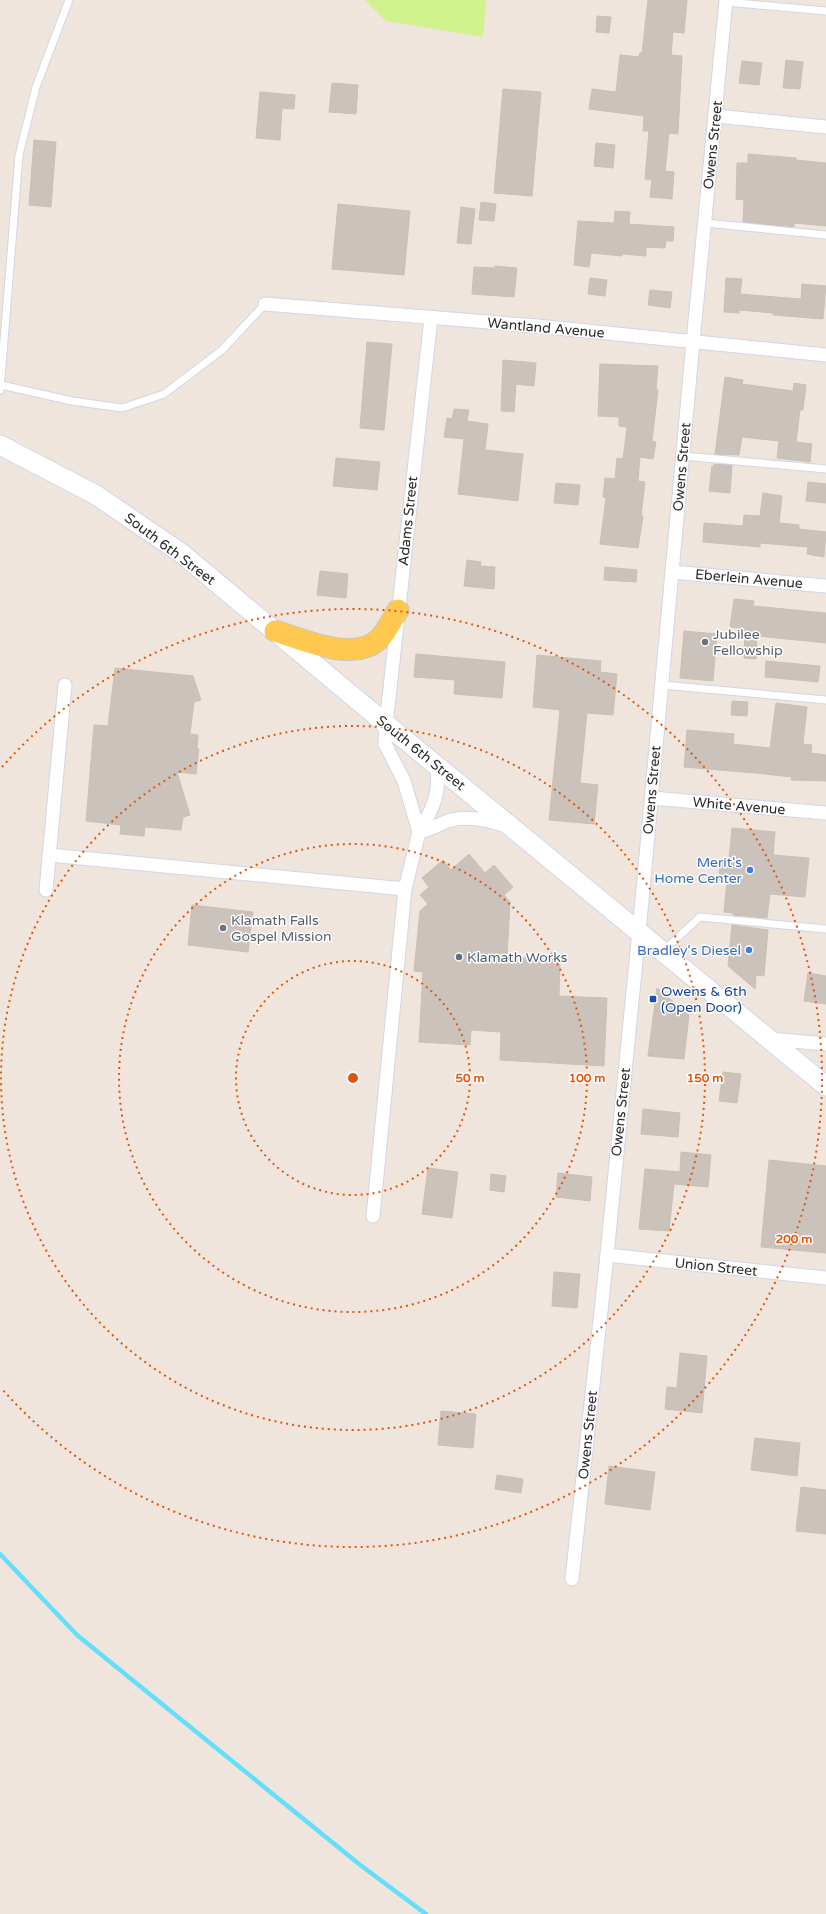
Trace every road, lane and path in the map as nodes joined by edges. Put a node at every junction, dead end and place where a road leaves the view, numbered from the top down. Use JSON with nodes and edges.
{"nodes":[{"id":1,"x":69,"y":0,"type":"edge"},
{"id":2,"x":726,"y":1,"type":"edge"},
{"id":3,"x":826,"y":11,"type":"edge"},
{"id":4,"x":716,"y":116,"type":"junction"},
{"id":5,"x":826,"y":127,"type":"edge"},
{"id":6,"x":705,"y":223,"type":"junction"},
{"id":7,"x":826,"y":235,"type":"edge"},
{"id":8,"x":265,"y":304,"type":"joint"},
{"id":9,"x":431,"y":318,"type":"junction"},
{"id":10,"x":693,"y":342,"type":"junction"},
{"id":11,"x":826,"y":355,"type":"edge"},
{"id":12,"x":1,"y":388,"type":"edge"},
{"id":13,"x":7,"y":449,"type":"edge"},
{"id":14,"x":683,"y":456,"type":"junction"},
{"id":15,"x":826,"y":469,"type":"edge"},
{"id":16,"x":672,"y":572,"type":"junction"},
{"id":17,"x":826,"y":586,"type":"edge"},
{"id":18,"x":398,"y":610,"type":"junction"},
{"id":19,"x":275,"y":631,"type":"junction"},
{"id":20,"x":662,"y":684,"type":"junction"},
{"id":21,"x":65,"y":685,"type":"dead end"},
{"id":22,"x":826,"y":700,"type":"edge"},
{"id":23,"x":386,"y":724,"type":"junction"},
{"id":24,"x":437,"y":767,"type":"junction"},
{"id":25,"x":652,"y":798,"type":"junction"},
{"id":26,"x":826,"y":813,"type":"edge"},
{"id":27,"x":511,"y":827,"type":"junction"},
{"id":28,"x":419,"y":832,"type":"junction"},
{"id":29,"x":49,"y":855,"type":"junction"},
{"id":30,"x":405,"y":889,"type":"junction"},
{"id":31,"x":46,"y":890,"type":"dead end"},
{"id":32,"x":826,"y":929,"type":"edge"},
{"id":33,"x":639,"y":932,"type":"junction"},
{"id":34,"x":662,"y":952,"type":"junction"},
{"id":35,"x":770,"y":1039,"type":"junction"},
{"id":36,"x":826,"y":1044,"type":"edge"},
{"id":37,"x":826,"y":1086,"type":"edge"},
{"id":38,"x":373,"y":1216,"type":"dead end"},
{"id":39,"x":607,"y":1255,"type":"junction"},
{"id":40,"x":826,"y":1278,"type":"edge"},
{"id":41,"x":572,"y":1579,"type":"dead end"}],
"edges":[{"from":1,"to":12,"type":"lane"},
{"from":2,"to":3,"type":"lane"},
{"from":2,"to":4,"type":"street","name":"Owens Street"},
{"from":4,"to":5,"type":"street"},
{"from":4,"to":6,"type":"street","name":"Owens Street"},
{"from":6,"to":7,"type":"lane"},
{"from":6,"to":10,"type":"street","name":"Owens Street"},
{"from":8,"to":9,"type":"street","name":"Wantland Avenue"},
{"from":8,"to":12,"type":"lane"},
{"from":9,"to":10,"type":"street","name":"Wantland Avenue"},
{"from":9,"to":18,"type":"street","name":"Adams Street"},
{"from":10,"to":11,"type":"street","name":"Wantland Avenue"},
{"from":10,"to":14,"type":"street","name":"Owens Street"},
{"from":13,"to":19,"type":"main road","name":"South 6th Street"},
{"from":14,"to":15,"type":"lane"},
{"from":14,"to":16,"type":"street","name":"Owens Street"},
{"from":16,"to":17,"type":"street","name":"Eberlein Avenue"},
{"from":16,"to":20,"type":"street","name":"Owens Street"},
{"from":18,"to":19,"type":"main road"},
{"from":18,"to":23,"type":"street","name":"Adams Street"},
{"from":19,"to":23,"type":"main road","name":"South 6th Street"},
{"from":20,"to":22,"type":"lane"},
{"from":20,"to":25,"type":"street","name":"Owens Street"},
{"from":21,"to":29,"type":"street"},
{"from":23,"to":24,"type":"main road","name":"South 6th Street"},
{"from":23,"to":28,"type":"street","name":"Adams Street"},
{"from":24,"to":27,"type":"main road","name":"South 6th Street"},
{"from":24,"to":28,"type":"street"},
{"from":25,"to":26,"type":"street","name":"White Avenue"},
{"from":25,"to":33,"type":"street","name":"Owens Street"},
{"from":27,"to":28,"type":"street"},
{"from":27,"to":33,"type":"main road","name":"South 6th Street"},
{"from":28,"to":30,"type":"street"},
{"from":29,"to":30,"type":"street"},
{"from":29,"to":31,"type":"street"},
{"from":30,"to":38,"type":"street"},
{"from":32,"to":34,"type":"lane"},
{"from":33,"to":34,"type":"main road","name":"South 6th Street"},
{"from":33,"to":39,"type":"street","name":"Owens Street"},
{"from":34,"to":35,"type":"main road","name":"South 6th Street"},
{"from":35,"to":36,"type":"street"},
{"from":35,"to":37,"type":"main road","name":"South 6th Street"},
{"from":39,"to":40,"type":"street","name":"Union Street"},
{"from":39,"to":41,"type":"street","name":"Owens Street"}]}
